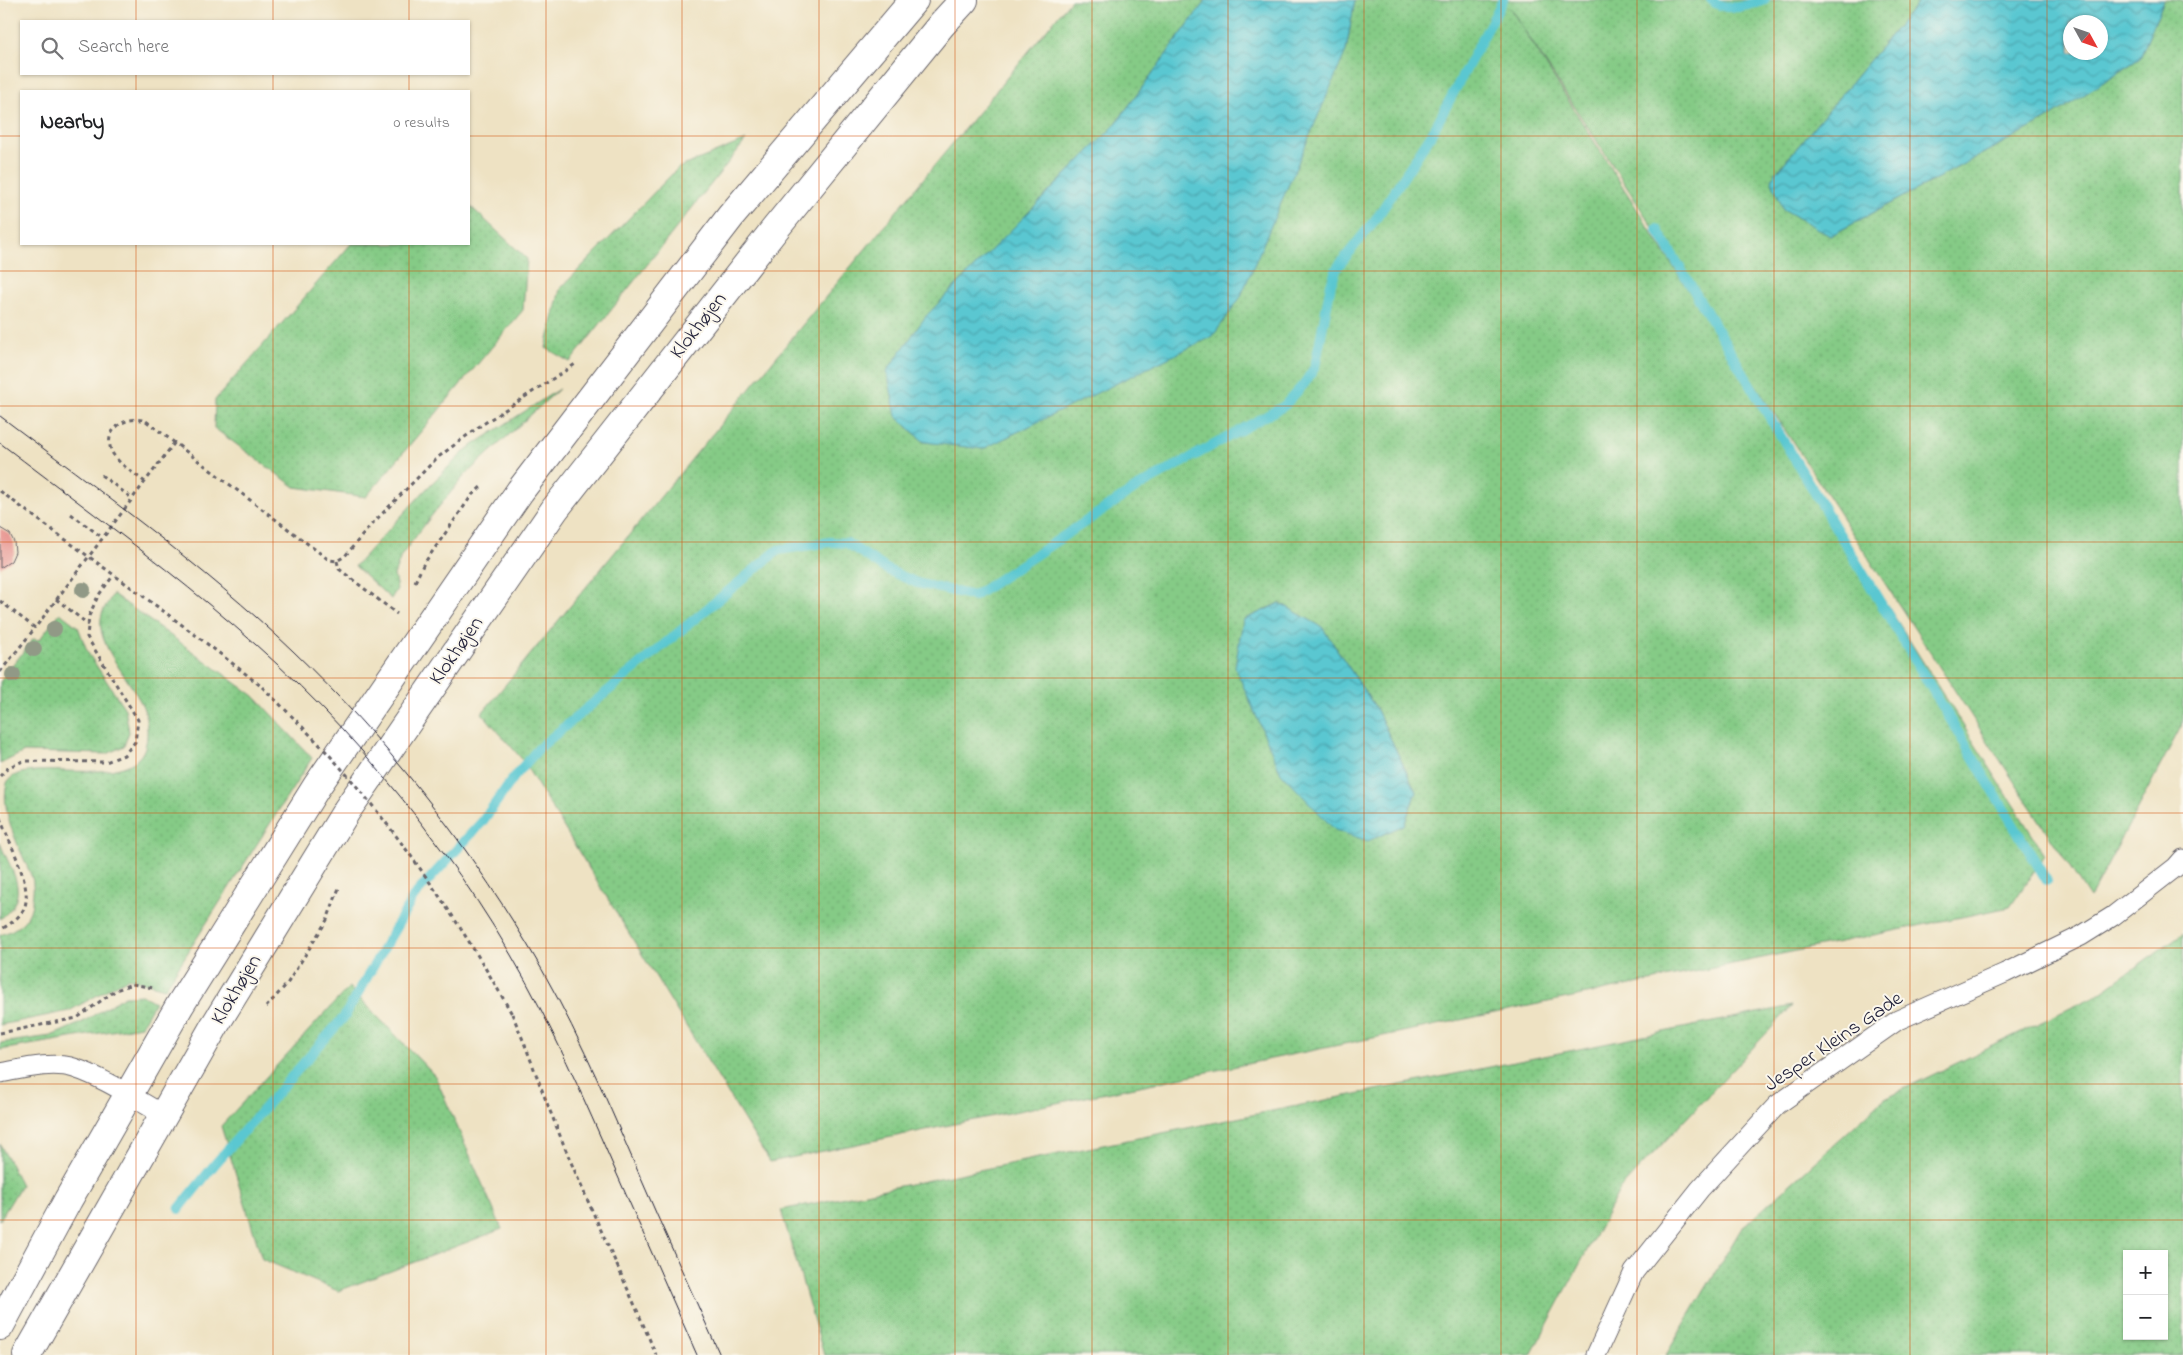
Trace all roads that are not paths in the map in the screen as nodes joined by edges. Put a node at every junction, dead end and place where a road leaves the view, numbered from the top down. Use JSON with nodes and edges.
{"nodes":[{"id":1,"x":914,"y":0,"type":"edge"},
{"id":2,"x":964,"y":0,"type":"edge"},
{"id":3,"x":2183,"y":859,"type":"edge"},
{"id":4,"x":0,"y":1072,"type":"edge"},
{"id":5,"x":128,"y":1094,"type":"junction"},
{"id":6,"x":164,"y":1115,"type":"junction"},
{"id":7,"x":0,"y":1326,"type":"edge"},
{"id":8,"x":27,"y":1355,"type":"edge"},
{"id":9,"x":1596,"y":1355,"type":"edge"}],
"edges":[{"from":1,"to":5,"type":"street","name":"Klokhøjen"},
{"from":2,"to":6,"type":"street","name":"Klokhøjen"},
{"from":3,"to":9,"type":"lane","name":"Jesper Kleins Gade"},
{"from":4,"to":5,"type":"lane"},
{"from":5,"to":6,"type":"lane"},
{"from":5,"to":7,"type":"street","name":"Klokhøjen"},
{"from":6,"to":8,"type":"street","name":"Klokhøjen"}]}
